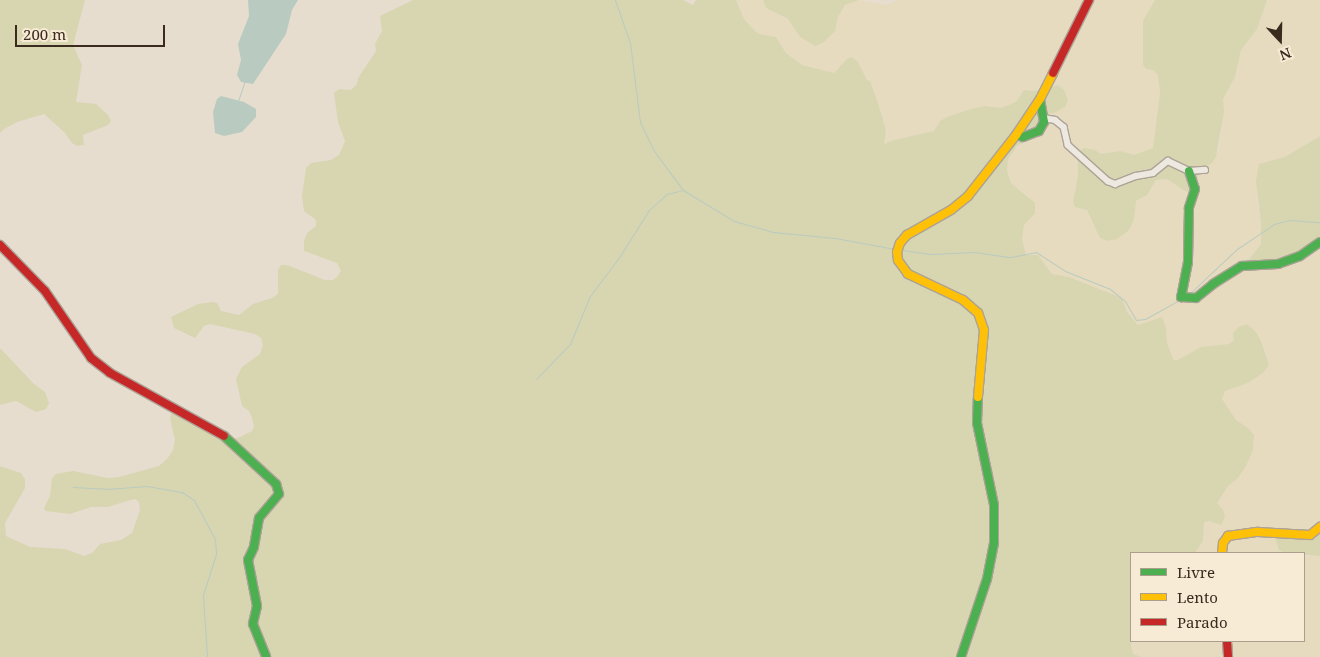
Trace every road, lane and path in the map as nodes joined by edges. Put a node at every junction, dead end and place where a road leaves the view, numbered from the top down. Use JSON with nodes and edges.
{"nodes":[{"id":1,"x":1089,"y":0,"type":"edge"},
{"id":2,"x":1040,"y":99,"type":"junction"},
{"id":3,"x":1044,"y":118,"type":"junction"},
{"id":4,"x":1016,"y":135,"type":"junction"},
{"id":5,"x":1205,"y":170,"type":"dead end"},
{"id":6,"x":1188,"y":172,"type":"junction"},
{"id":7,"x":1320,"y":242,"type":"edge"},
{"id":8,"x":0,"y":245,"type":"edge"},
{"id":9,"x":1320,"y":527,"type":"edge"},
{"id":10,"x":1222,"y":552,"type":"edge"},
{"id":11,"x":1228,"y":642,"type":"edge"},
{"id":12,"x":266,"y":657,"type":"edge"},
{"id":13,"x":961,"y":657,"type":"edge"},
{"id":14,"x":1228,"y":657,"type":"edge"}],
"edges":[{"from":1,"to":2,"type":"street"},
{"from":2,"to":3,"type":"street"},
{"from":2,"to":4,"type":"street"},
{"from":3,"to":4,"type":"street"},
{"from":3,"to":6,"type":"street"},
{"from":4,"to":13,"type":"street"},
{"from":5,"to":6,"type":"street"},
{"from":6,"to":7,"type":"street"},
{"from":8,"to":12,"type":"street"},
{"from":9,"to":10,"type":"street"},
{"from":11,"to":14,"type":"street"}]}
